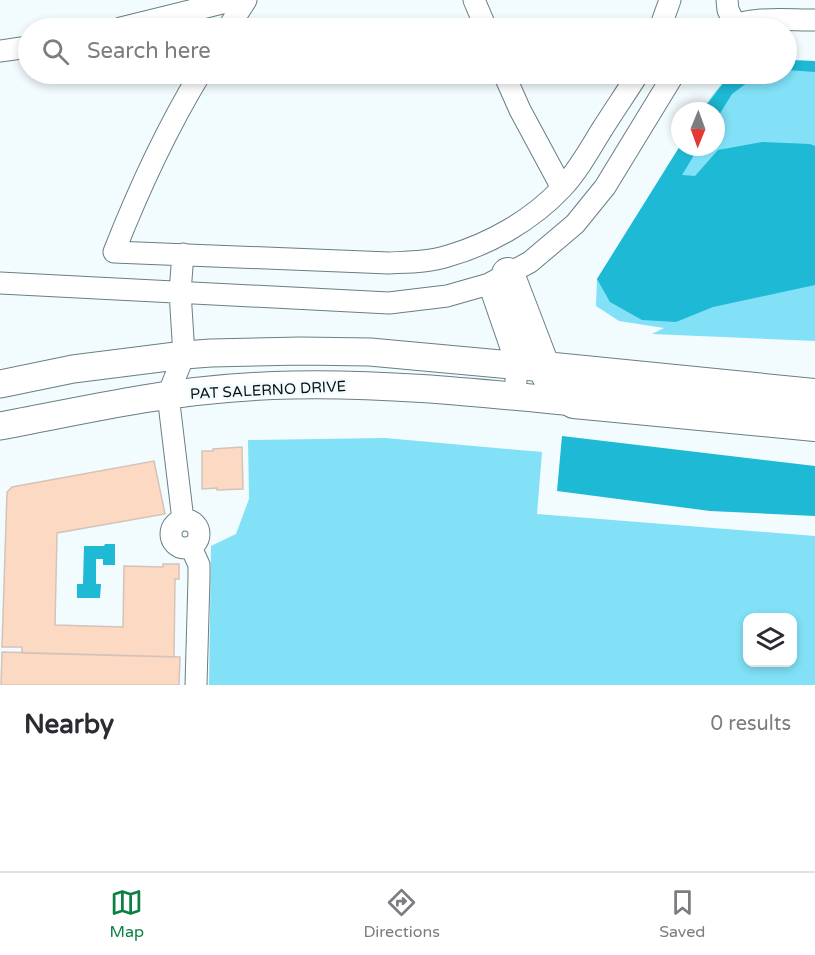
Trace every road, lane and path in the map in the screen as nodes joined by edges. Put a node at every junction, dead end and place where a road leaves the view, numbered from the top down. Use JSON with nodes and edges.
{"nodes":[{"id":1,"x":474,"y":0,"type":"edge"},
{"id":2,"x":670,"y":0,"type":"edge"},
{"id":3,"x":727,"y":0,"type":"edge"},
{"id":4,"x":238,"y":1,"type":"edge"},
{"id":5,"x":164,"y":18,"type":"edge"},
{"id":6,"x":232,"y":18,"type":"edge"},
{"id":7,"x":482,"y":18,"type":"edge"},
{"id":8,"x":664,"y":18,"type":"edge"},
{"id":9,"x":729,"y":18,"type":"edge"},
{"id":10,"x":797,"y":20,"type":"edge"},
{"id":11,"x":815,"y":20,"type":"edge"},
{"id":12,"x":18,"y":48,"type":"edge"},
{"id":13,"x":0,"y":51,"type":"edge"},
{"id":14,"x":194,"y":84,"type":"edge"},
{"id":15,"x":508,"y":84,"type":"edge"},
{"id":16,"x":632,"y":84,"type":"edge"},
{"id":17,"x":668,"y":84,"type":"edge"},
{"id":18,"x":562,"y":188,"type":"junction"},
{"id":19,"x":183,"y":255,"type":"junction"},
{"id":20,"x":498,"y":279,"type":"junction"},
{"id":21,"x":0,"y":283,"type":"edge"},
{"id":22,"x":180,"y":292,"type":"junction"},
{"id":23,"x":184,"y":355,"type":"junction"},
{"id":24,"x":530,"y":366,"type":"junction"},
{"id":25,"x":0,"y":384,"type":"edge"},
{"id":26,"x":168,"y":395,"type":"junction"},
{"id":27,"x":815,"y":395,"type":"edge"},
{"id":28,"x":515,"y":396,"type":"junction"},
{"id":29,"x":574,"y":402,"type":"junction"},
{"id":30,"x":815,"y":425,"type":"edge"},
{"id":31,"x":0,"y":426,"type":"edge"},
{"id":32,"x":196,"y":685,"type":"edge"}],
"edges":[{"from":1,"to":7,"type":"street"},
{"from":2,"to":8,"type":"street"},
{"from":3,"to":9,"type":"street"},
{"from":4,"to":5,"type":"street"},
{"from":4,"to":6,"type":"street"},
{"from":10,"to":11,"type":"street"},
{"from":12,"to":13,"type":"street"},
{"from":14,"to":19,"type":"street"},
{"from":15,"to":18,"type":"street"},
{"from":16,"to":18,"type":"street"},
{"from":17,"to":20,"type":"street"},
{"from":18,"to":19,"type":"street"},
{"from":19,"to":22,"type":"street"},
{"from":20,"to":22,"type":"street"},
{"from":20,"to":24,"type":"highway"},
{"from":21,"to":22,"type":"street"},
{"from":22,"to":23,"type":"street"},
{"from":23,"to":24,"type":"main road"},
{"from":23,"to":25,"type":"main road"},
{"from":23,"to":26,"type":"street"},
{"from":24,"to":27,"type":"highway"},
{"from":24,"to":28,"type":"street"},
{"from":24,"to":29,"type":"highway"},
{"from":26,"to":28,"type":"main road","name":"PAT SALERNO DRIVE"},
{"from":26,"to":31,"type":"main road","name":"PAT SALERNO DRIVE"},
{"from":26,"to":32,"type":"street"},
{"from":28,"to":29,"type":"main road","name":"PAT SALERNO DRIVE"},
{"from":29,"to":30,"type":"highway"}]}
